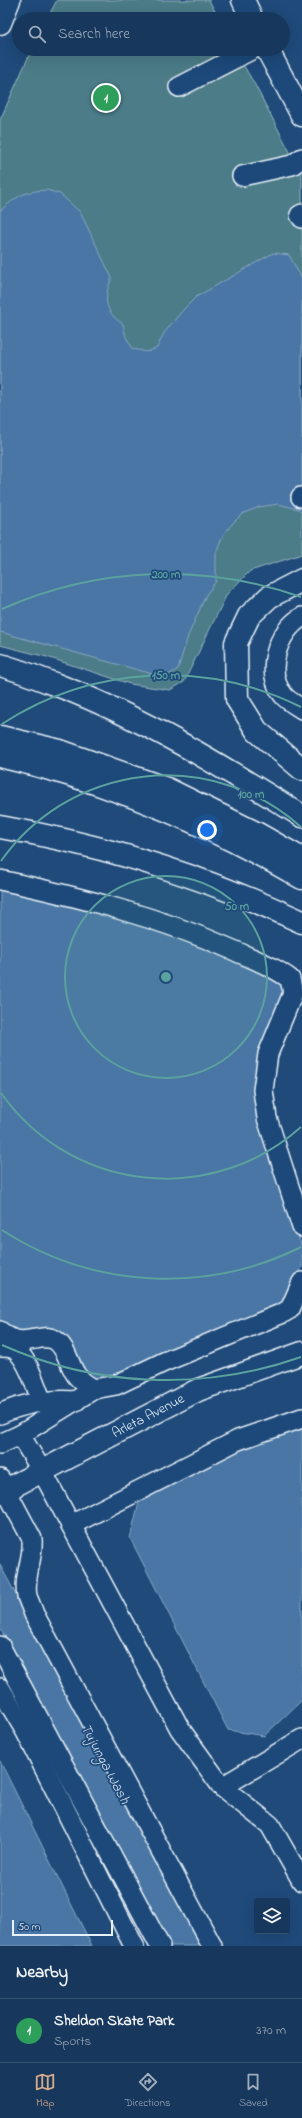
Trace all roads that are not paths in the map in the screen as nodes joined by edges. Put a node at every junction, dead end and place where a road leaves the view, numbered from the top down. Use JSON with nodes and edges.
{"nodes":[{"id":1,"x":6,"y":0,"type":"edge"},
{"id":2,"x":9,"y":0,"type":"edge"},
{"id":3,"x":243,"y":0,"type":"edge"},
{"id":4,"x":249,"y":12,"type":"edge"},
{"id":5,"x":0,"y":13,"type":"edge"},
{"id":6,"x":0,"y":23,"type":"edge"},
{"id":7,"x":239,"y":56,"type":"edge"},
{"id":8,"x":271,"y":56,"type":"edge"},
{"id":9,"x":179,"y":87,"type":"dead end"},
{"id":10,"x":302,"y":115,"type":"edge"},
{"id":11,"x":302,"y":158,"type":"edge"},
{"id":12,"x":242,"y":176,"type":"dead end"},
{"id":13,"x":302,"y":214,"type":"edge"},
{"id":14,"x":302,"y":218,"type":"edge"},
{"id":15,"x":302,"y":580,"type":"edge"},
{"id":16,"x":302,"y":617,"type":"edge"},
{"id":17,"x":0,"y":665,"type":"edge"},
{"id":18,"x":302,"y":709,"type":"edge"},
{"id":19,"x":0,"y":737,"type":"edge"},
{"id":20,"x":0,"y":756,"type":"edge"},
{"id":21,"x":302,"y":769,"type":"edge"},
{"id":22,"x":302,"y":816,"type":"edge"},
{"id":23,"x":0,"y":827,"type":"edge"},
{"id":24,"x":302,"y":859,"type":"edge"},
{"id":25,"x":302,"y":878,"type":"edge"},
{"id":26,"x":0,"y":880,"type":"edge"},
{"id":27,"x":302,"y":922,"type":"edge"},
{"id":28,"x":302,"y":1227,"type":"edge"},
{"id":29,"x":302,"y":1282,"type":"edge"},
{"id":30,"x":1,"y":1342,"type":"edge"},
{"id":31,"x":302,"y":1354,"type":"edge"},
{"id":32,"x":94,"y":1390,"type":"junction"},
{"id":33,"x":42,"y":1401,"type":"junction"},
{"id":34,"x":76,"y":1401,"type":"junction"},
{"id":35,"x":0,"y":1414,"type":"edge"},
{"id":36,"x":302,"y":1418,"type":"edge"},
{"id":37,"x":20,"y":1435,"type":"junction"},
{"id":38,"x":0,"y":1444,"type":"edge"},
{"id":39,"x":42,"y":1471,"type":"junction"},
{"id":40,"x":2,"y":1487,"type":"edge"},
{"id":41,"x":71,"y":1525,"type":"junction"},
{"id":42,"x":0,"y":1646,"type":"edge"},
{"id":43,"x":0,"y":1688,"type":"edge"},
{"id":44,"x":302,"y":1739,"type":"edge"},
{"id":45,"x":222,"y":1787,"type":"junction"},
{"id":46,"x":302,"y":1881,"type":"edge"},
{"id":47,"x":134,"y":1946,"type":"edge"},
{"id":48,"x":160,"y":1946,"type":"edge"},
{"id":49,"x":212,"y":1946,"type":"edge"}],
"edges":[{"from":1,"to":5,"type":"main road"},
{"from":2,"to":6,"type":"main road"},
{"from":3,"to":4,"type":"main road"},
{"from":7,"to":9,"type":"lane"},
{"from":8,"to":10,"type":"main road"},
{"from":11,"to":12,"type":"lane"},
{"from":13,"to":14,"type":"lane"},
{"from":15,"to":21,"type":"main road"},
{"from":16,"to":18,"type":"lane"},
{"from":17,"to":22,"type":"main road"},
{"from":19,"to":24,"type":"main road"},
{"from":20,"to":25,"type":"main road"},
{"from":23,"to":27,"type":"main road"},
{"from":26,"to":28,"type":"lane"},
{"from":29,"to":32,"type":"lane"},
{"from":30,"to":32,"type":"lane"},
{"from":30,"to":33,"type":"lane"},
{"from":31,"to":39,"type":"main road","name":"Arleta Avenue"},
{"from":32,"to":34,"type":"lane"},
{"from":33,"to":34,"type":"lane"},
{"from":33,"to":35,"type":"lane"},
{"from":34,"to":37,"type":"lane"},
{"from":36,"to":41,"type":"lane"},
{"from":37,"to":38,"type":"lane"},
{"from":37,"to":39,"type":"lane"},
{"from":39,"to":40,"type":"main road","name":"Arleta Avenue"},
{"from":39,"to":41,"type":"lane"},
{"from":40,"to":49,"type":"lane"},
{"from":41,"to":45,"type":"lane"},
{"from":42,"to":48,"type":"lane"},
{"from":43,"to":47,"type":"lane"},
{"from":44,"to":45,"type":"lane"},
{"from":45,"to":46,"type":"lane"}]}
